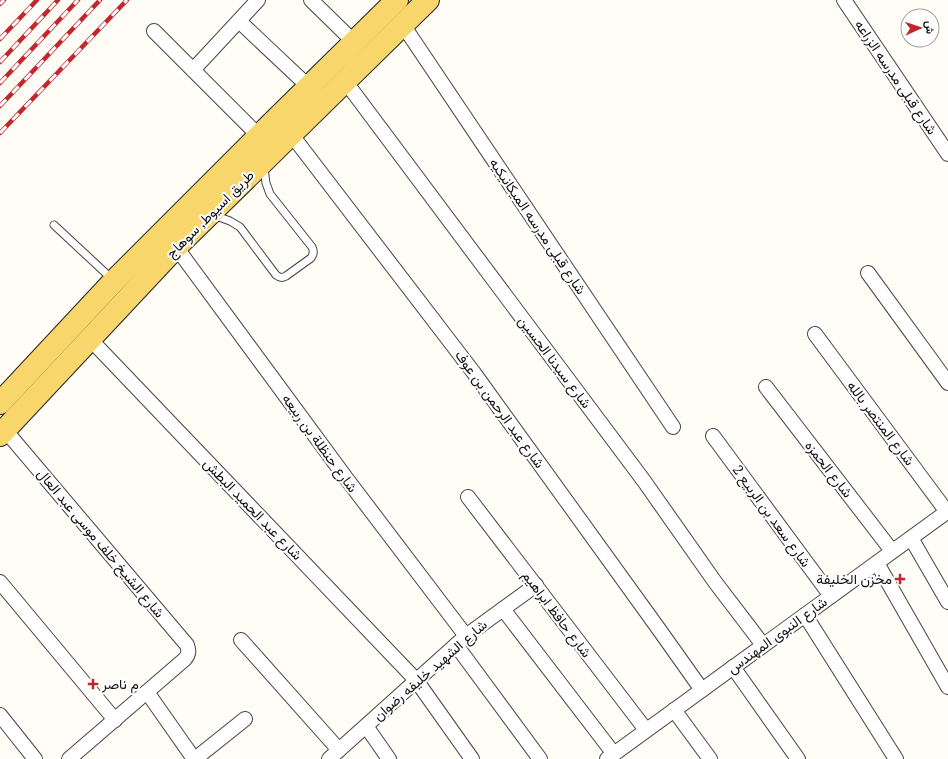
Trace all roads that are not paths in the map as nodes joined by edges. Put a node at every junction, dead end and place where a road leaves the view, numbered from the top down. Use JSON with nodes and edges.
{"nodes":[{"id":1,"x":258,"y":0,"type":"edge"},
{"id":2,"x":311,"y":0,"type":"edge"},
{"id":3,"x":397,"y":0,"type":"edge"},
{"id":4,"x":428,"y":0,"type":"edge"},
{"id":5,"x":844,"y":0,"type":"edge"},
{"id":6,"x":239,"y":21,"type":"junction"},
{"id":7,"x":403,"y":25,"type":"junction"},
{"id":8,"x":154,"y":31,"type":"dead end"},
{"id":9,"x":354,"y":42,"type":"junction"},
{"id":10,"x":193,"y":70,"type":"junction"},
{"id":11,"x":345,"y":81,"type":"junction"},
{"id":12,"x":309,"y":87,"type":"junction"},
{"id":13,"x":291,"y":134,"type":"junction"},
{"id":14,"x":259,"y":136,"type":"junction"},
{"id":15,"x":948,"y":154,"type":"edge"},
{"id":16,"x":265,"y":160,"type":"junction"},
{"id":17,"x":208,"y":217,"type":"junction"},
{"id":18,"x":54,"y":225,"type":"dead end"},
{"id":19,"x":176,"y":247,"type":"junction"},
{"id":20,"x":868,"y":273,"type":"dead end"},
{"id":21,"x":114,"y":281,"type":"junction"},
{"id":22,"x":815,"y":334,"type":"dead end"},
{"id":23,"x":90,"y":338,"type":"junction"},
{"id":24,"x":948,"y":383,"type":"edge"},
{"id":25,"x":766,"y":387,"type":"dead end"},
{"id":26,"x":0,"y":403,"type":"edge"},
{"id":27,"x":673,"y":427,"type":"dead end"},
{"id":28,"x":2,"y":432,"type":"edge"},
{"id":29,"x":713,"y":436,"type":"dead end"},
{"id":30,"x":468,"y":497,"type":"dead end"},
{"id":31,"x":947,"y":511,"type":"edge"},
{"id":32,"x":911,"y":538,"type":"junction"},
{"id":33,"x":892,"y":551,"type":"junction"},
{"id":34,"x":877,"y":562,"type":"junction"},
{"id":35,"x":0,"y":582,"type":"edge"},
{"id":36,"x":536,"y":585,"type":"junction"},
{"id":37,"x":831,"y":596,"type":"junction"},
{"id":38,"x":948,"y":602,"type":"edge"},
{"id":39,"x":503,"y":609,"type":"junction"},
{"id":40,"x":805,"y":615,"type":"junction"},
{"id":41,"x":241,"y":640,"type":"dead end"},
{"id":42,"x":461,"y":640,"type":"junction"},
{"id":43,"x":763,"y":645,"type":"junction"},
{"id":44,"x":733,"y":667,"type":"junction"},
{"id":45,"x":416,"y":680,"type":"junction"},
{"id":46,"x":948,"y":687,"type":"edge"},
{"id":47,"x":702,"y":690,"type":"junction"},
{"id":48,"x":147,"y":692,"type":"junction"},
{"id":49,"x":674,"y":710,"type":"junction"},
{"id":50,"x":0,"y":715,"type":"edge"},
{"id":51,"x":245,"y":719,"type":"dead end"},
{"id":52,"x":115,"y":720,"type":"junction"},
{"id":53,"x":366,"y":726,"type":"junction"},
{"id":54,"x":646,"y":730,"type":"junction"},
{"id":55,"x":334,"y":755,"type":"edge"},
{"id":56,"x":614,"y":756,"type":"edge"},
{"id":57,"x":35,"y":759,"type":"edge"},
{"id":58,"x":69,"y":759,"type":"edge"},
{"id":59,"x":194,"y":759,"type":"edge"},
{"id":60,"x":389,"y":759,"type":"edge"},
{"id":61,"x":472,"y":759,"type":"edge"},
{"id":62,"x":540,"y":759,"type":"edge"},
{"id":63,"x":710,"y":759,"type":"edge"},
{"id":64,"x":798,"y":759,"type":"edge"},
{"id":65,"x":896,"y":759,"type":"edge"}],
"edges":[{"from":1,"to":6,"type":"street"},
{"from":2,"to":9,"type":"street"},
{"from":3,"to":9,"type":"main road","name":"طريق اسيوط, سوهاج"},
{"from":4,"to":7,"type":"main road","name":"طريق اسيوط, سوهاج"},
{"from":5,"to":15,"type":"street","name":"شارع قبلى مدرسه الزراعه"},
{"from":6,"to":10,"type":"street"},
{"from":6,"to":12,"type":"street"},
{"from":7,"to":11,"type":"main road","name":"طريق اسيوط, سوهاج"},
{"from":7,"to":27,"type":"street","name":"شارع قبلى مدرسه الميكانيكيه"},
{"from":8,"to":10,"type":"street"},
{"from":9,"to":12,"type":"main road","name":"طريق اسيوط, سوهاج"},
{"from":10,"to":14,"type":"street"},
{"from":11,"to":13,"type":"main road","name":"طريق اسيوط, سوهاج"},
{"from":11,"to":43,"type":"street","name":"شارع سيدنا الحسين"},
{"from":12,"to":14,"type":"main road","name":"طريق اسيوط, سوهاج"},
{"from":13,"to":16,"type":"main road","name":"طريق اسيوط, سوهاج"},
{"from":13,"to":47,"type":"street","name":"شارع عبد الرحمن بن عوف"},
{"from":14,"to":21,"type":"main road","name":"طريق اسيوط, سوهاج"},
{"from":16,"to":17,"type":"main road","name":"طريق اسيوط, سوهاج"},
{"from":16,"to":17,"type":"lane"},
{"from":17,"to":19,"type":"main road","name":"طريق اسيوط, سوهاج"},
{"from":18,"to":21,"type":"lane"},
{"from":19,"to":23,"type":"main road","name":"طريق اسيوط, سوهاج"},
{"from":19,"to":42,"type":"street","name":"شارع حنظلة بن ربيعه"},
{"from":20,"to":24,"type":"street"},
{"from":21,"to":26,"type":"main road","name":"طريق اسيوط, سوهاج"},
{"from":22,"to":31,"type":"street","name":"شارع المنتصر بالله"},
{"from":23,"to":28,"type":"main road","name":"طريق اسيوط, سوهاج"},
{"from":23,"to":45,"type":"street","name":"شارع عبد الحميد البطش"},
{"from":25,"to":33,"type":"street","name":"شارع الحمزه"},
{"from":28,"to":48,"type":"street","name":"شارع الشيخ خلف موسى عبد العال"},
{"from":29,"to":37,"type":"street","name":"شارع سعد بن الربيع 2"},
{"from":30,"to":36,"type":"street","name":"شارع حافظ ابراهيم"},
{"from":31,"to":32,"type":"street","name":"شارع النبوى المهندس"},
{"from":32,"to":33,"type":"street","name":"شارع النبوى المهندس"},
{"from":32,"to":38,"type":"street"},
{"from":33,"to":34,"type":"street","name":"شارع النبوى المهندس"},
{"from":34,"to":37,"type":"street","name":"شارع النبوى المهندس"},
{"from":34,"to":46,"type":"street"},
{"from":35,"to":52,"type":"street"},
{"from":36,"to":39,"type":"street","name":"شارع الشهيد خليفه رضوان"},
{"from":36,"to":54,"type":"street","name":"شارع حافظ ابراهيم"},
{"from":37,"to":40,"type":"street","name":"شارع النبوى المهندس"},
{"from":39,"to":42,"type":"street","name":"شارع الشهيد خليفه رضوان"},
{"from":39,"to":56,"type":"street"},
{"from":40,"to":43,"type":"street","name":"شارع النبوى المهندس"},
{"from":40,"to":65,"type":"street"},
{"from":41,"to":55,"type":"street"},
{"from":42,"to":45,"type":"street","name":"شارع الشهيد خليفه رضوان"},
{"from":42,"to":62,"type":"street","name":"شارع حنظلة بن ربيعه"},
{"from":43,"to":44,"type":"street","name":"شارع النبوى المهندس"},
{"from":44,"to":47,"type":"street","name":"شارع النبوى المهندس"},
{"from":44,"to":64,"type":"street"},
{"from":45,"to":53,"type":"street","name":"شارع الشهيد خليفه رضوان"},
{"from":45,"to":61,"type":"street","name":"شارع عبد الحميد البطش"},
{"from":47,"to":49,"type":"street","name":"شارع النبوى المهندس"},
{"from":48,"to":52,"type":"street"},
{"from":48,"to":59,"type":"street"},
{"from":49,"to":54,"type":"street","name":"شارع النبوى المهندس"},
{"from":49,"to":63,"type":"street"},
{"from":50,"to":57,"type":"street"},
{"from":51,"to":59,"type":"street"},
{"from":52,"to":58,"type":"street"},
{"from":53,"to":55,"type":"street","name":"شارع الشهيد خليفه رضوان"},
{"from":53,"to":60,"type":"street"},
{"from":54,"to":56,"type":"street","name":"شارع النبوى المهندس"}]}
